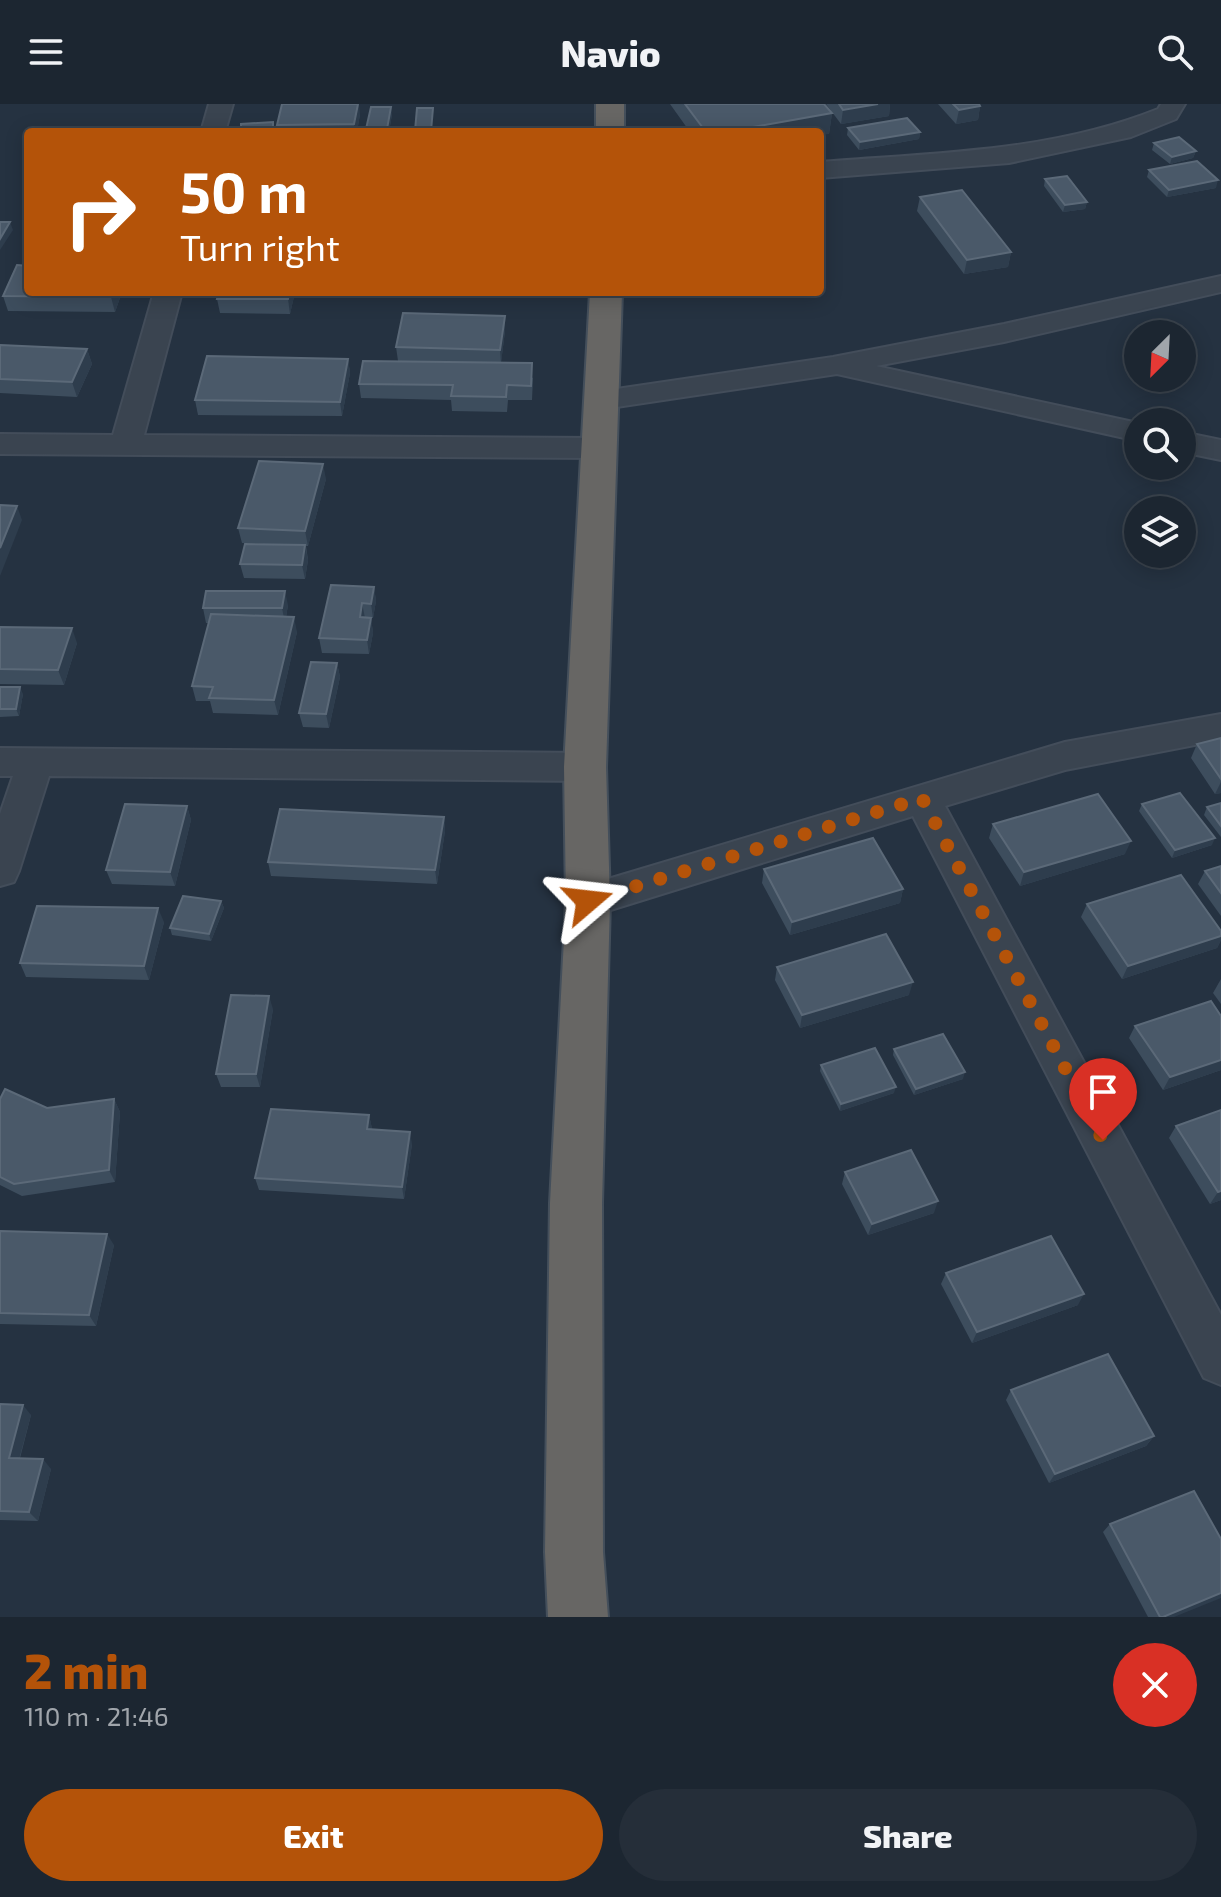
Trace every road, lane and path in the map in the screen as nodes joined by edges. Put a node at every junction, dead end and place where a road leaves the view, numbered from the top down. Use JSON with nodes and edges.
{"nodes":[{"id":1,"x":221,"y":104,"type":"edge"},
{"id":2,"x":610,"y":104,"type":"edge"},
{"id":3,"x":1173,"y":104,"type":"edge"},
{"id":4,"x":214,"y":128,"type":"edge"},
{"id":5,"x":610,"y":128,"type":"edge"},
{"id":6,"x":824,"y":170,"type":"edge"},
{"id":7,"x":1221,"y":284,"type":"edge"},
{"id":8,"x":167,"y":296,"type":"edge"},
{"id":9,"x":606,"y":296,"type":"edge"},
{"id":10,"x":833,"y":366,"type":"junction"},
{"id":11,"x":603,"y":400,"type":"junction"},
{"id":12,"x":1124,"y":429,"type":"edge"},
{"id":13,"x":0,"y":444,"type":"edge"},
{"id":14,"x":126,"y":444,"type":"junction"},
{"id":15,"x":1196,"y":445,"type":"edge"},
{"id":16,"x":600,"y":448,"type":"junction"},
{"id":17,"x":1221,"y":450,"type":"edge"},
{"id":18,"x":1221,"y":727,"type":"edge"},
{"id":19,"x":18,"y":763,"type":"edge"},
{"id":20,"x":585,"y":767,"type":"junction"},
{"id":21,"x":922,"y":798,"type":"junction"},
{"id":22,"x":0,"y":871,"type":"edge"},
{"id":23,"x":588,"y":901,"type":"junction"},
{"id":24,"x":1221,"y":1362,"type":"edge"},
{"id":25,"x":578,"y":1617,"type":"edge"}],
"edges":[{"from":1,"to":4,"type":"street"},
{"from":2,"to":5,"type":"highway"},
{"from":3,"to":6,"type":"street"},
{"from":7,"to":10,"type":"street"},
{"from":8,"to":14,"type":"street"},
{"from":9,"to":11,"type":"highway"},
{"from":10,"to":11,"type":"street"},
{"from":10,"to":12,"type":"street"},
{"from":11,"to":16,"type":"highway"},
{"from":13,"to":14,"type":"street"},
{"from":14,"to":16,"type":"street"},
{"from":15,"to":17,"type":"street"},
{"from":16,"to":20,"type":"highway"},
{"from":18,"to":21,"type":"street"},
{"from":19,"to":20,"type":"street"},
{"from":19,"to":22,"type":"street"},
{"from":20,"to":23,"type":"highway"},
{"from":21,"to":23,"type":"street"},
{"from":21,"to":24,"type":"street"},
{"from":23,"to":25,"type":"highway"}]}
